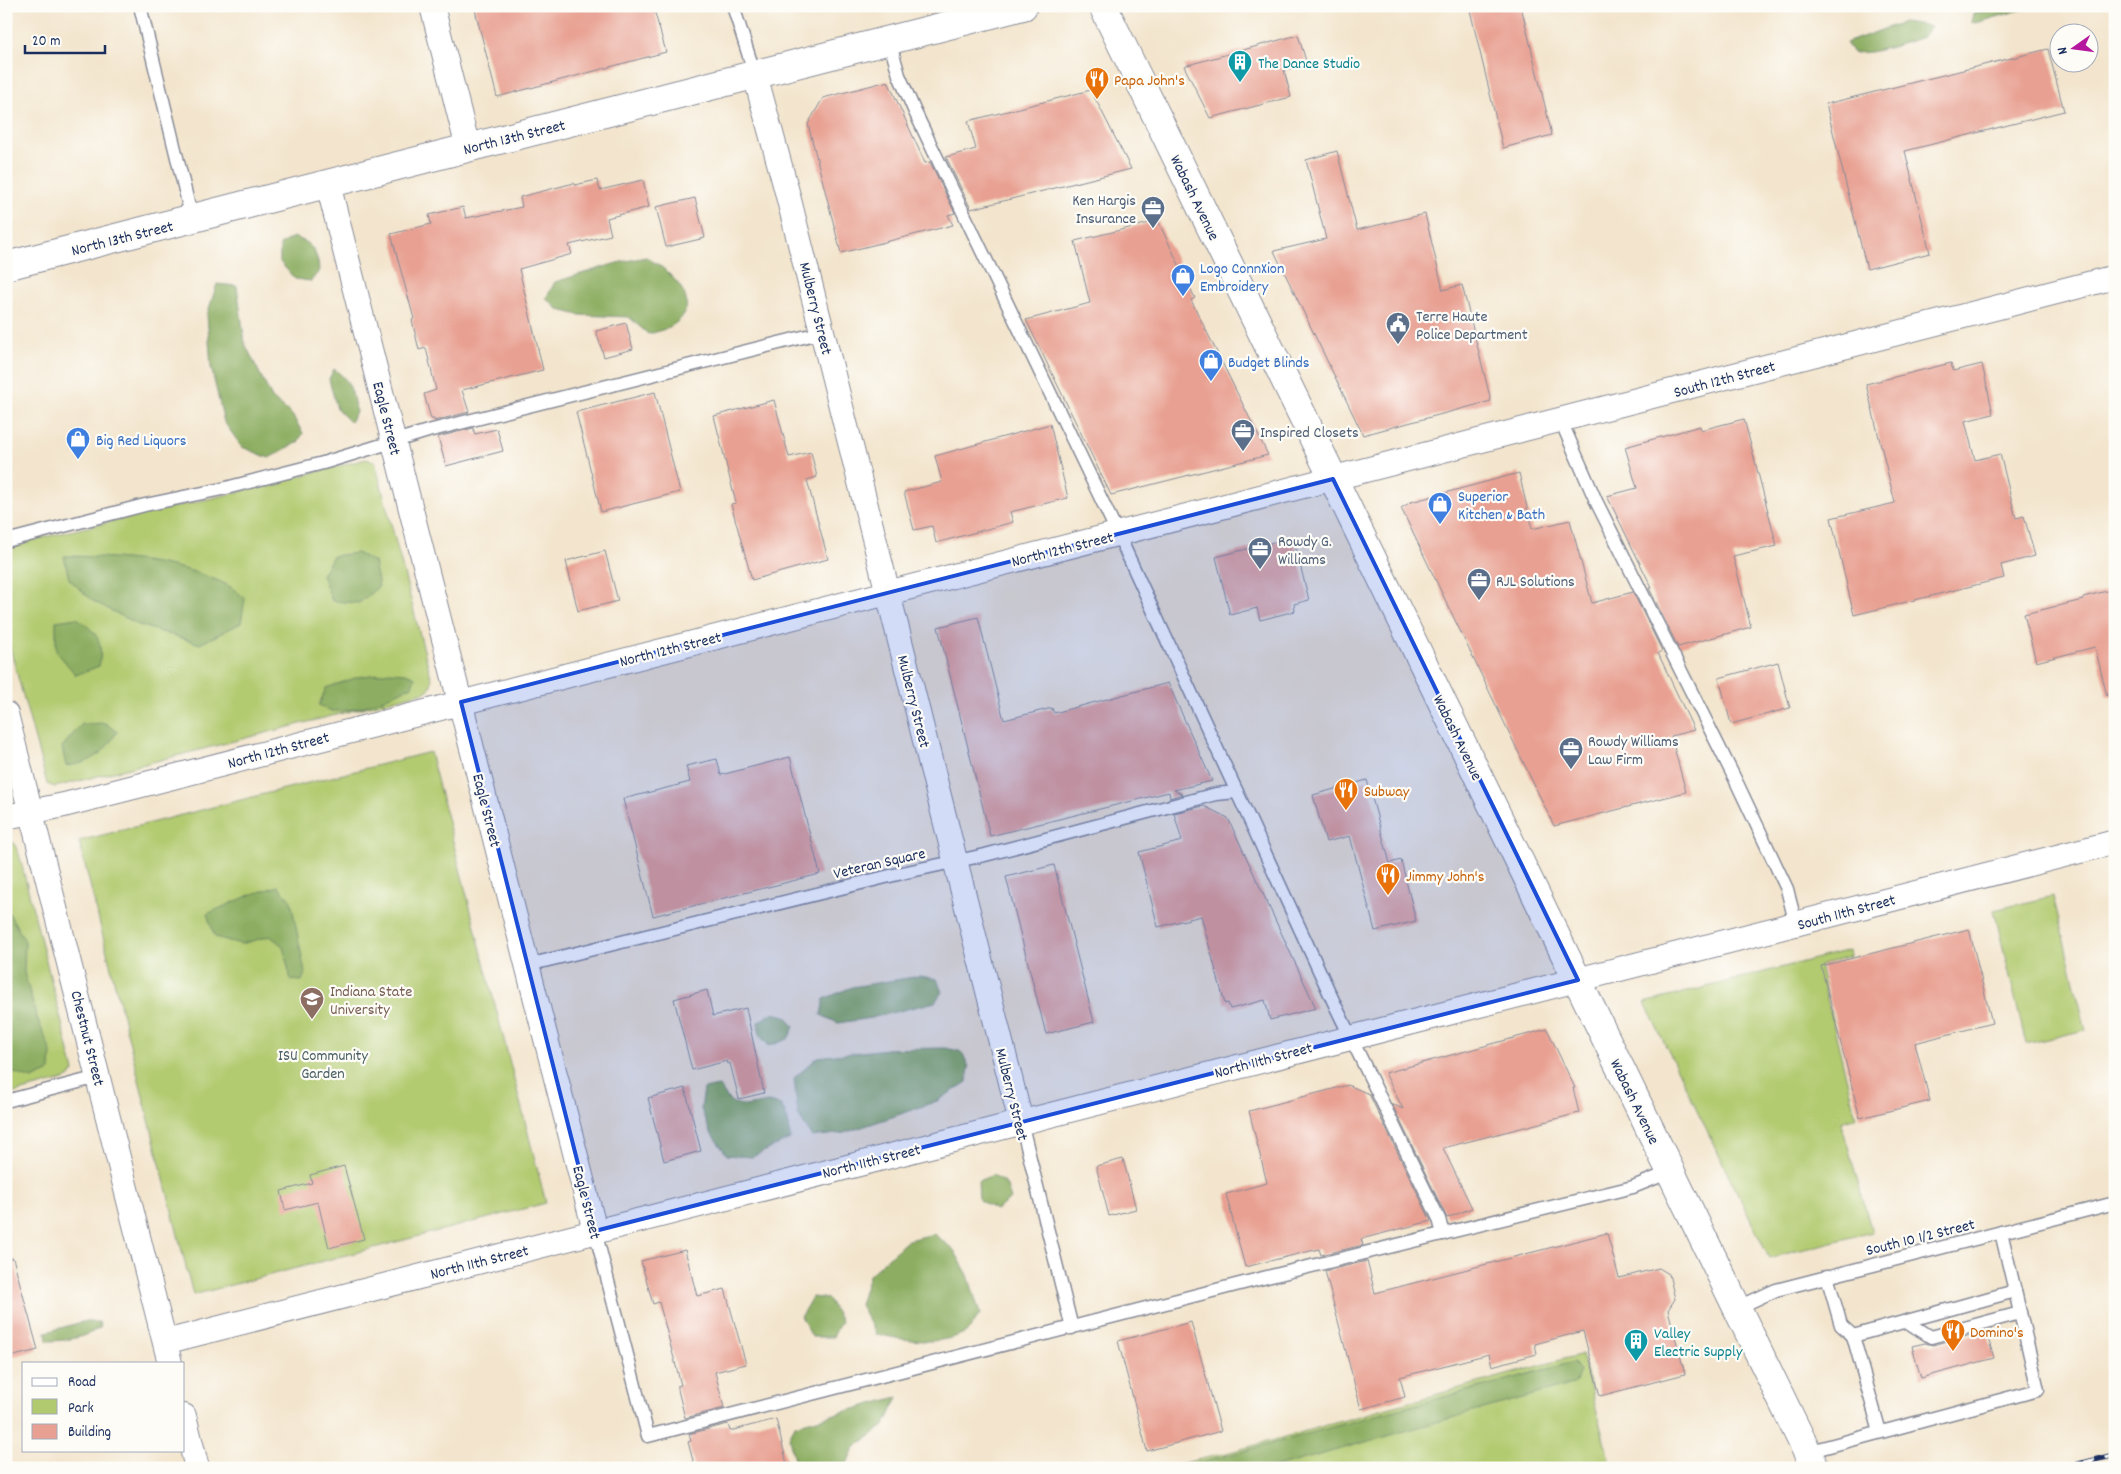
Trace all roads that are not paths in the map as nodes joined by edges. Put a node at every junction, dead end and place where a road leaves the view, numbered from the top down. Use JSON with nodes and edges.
{"nodes":[{"id":1,"x":140,"y":6,"type":"edge"},
{"id":2,"x":432,"y":6,"type":"edge"},
{"id":3,"x":733,"y":6,"type":"edge"},
{"id":4,"x":1022,"y":6,"type":"edge"},
{"id":5,"x":1103,"y":6,"type":"edge"},
{"id":6,"x":889,"y":40,"type":"junction"},
{"id":7,"x":754,"y":75,"type":"junction"},
{"id":8,"x":468,"y":148,"type":"junction"},
{"id":9,"x":328,"y":184,"type":"junction"},
{"id":10,"x":192,"y":219,"type":"junction"},
{"id":11,"x":6,"y":266,"type":"edge"},
{"id":12,"x":2115,"y":277,"type":"edge"},
{"id":13,"x":823,"y":332,"type":"junction"},
{"id":14,"x":1561,"y":421,"type":"junction"},
{"id":15,"x":394,"y":441,"type":"junction"},
{"id":16,"x":1333,"y":479,"type":"junction"},
{"id":17,"x":1118,"y":534,"type":"junction"},
{"id":18,"x":6,"y":541,"type":"edge"},
{"id":19,"x":888,"y":593,"type":"junction"},
{"id":20,"x":461,"y":702,"type":"junction"},
{"id":21,"x":6,"y":714,"type":"edge"},
{"id":22,"x":1237,"y":792,"type":"junction"},
{"id":23,"x":31,"y":812,"type":"junction"},
{"id":24,"x":6,"y":816,"type":"edge"},
{"id":25,"x":2115,"y":842,"type":"edge"},
{"id":26,"x":955,"y":862,"type":"junction"},
{"id":27,"x":1796,"y":924,"type":"junction"},
{"id":28,"x":528,"y":965,"type":"junction"},
{"id":29,"x":1578,"y":980,"type":"junction"},
{"id":30,"x":1351,"y":1036,"type":"junction"},
{"id":31,"x":98,"y":1077,"type":"junction"},
{"id":32,"x":6,"y":1101,"type":"edge"},
{"id":33,"x":1021,"y":1122,"type":"junction"},
{"id":34,"x":1670,"y":1172,"type":"junction"},
{"id":35,"x":2115,"y":1203,"type":"edge"},
{"id":36,"x":595,"y":1231,"type":"junction"},
{"id":37,"x":2001,"y":1232,"type":"junction"},
{"id":38,"x":1443,"y":1234,"type":"junction"},
{"id":39,"x":1827,"y":1276,"type":"junction"},
{"id":40,"x":2015,"y":1291,"type":"junction"},
{"id":41,"x":1737,"y":1308,"type":"junction"},
{"id":42,"x":2020,"y":1313,"type":"junction"},
{"id":43,"x":1906,"y":1321,"type":"junction"},
{"id":44,"x":1072,"y":1328,"type":"junction"},
{"id":45,"x":1853,"y":1336,"type":"junction"},
{"id":46,"x":168,"y":1352,"type":"edge"},
{"id":47,"x":185,"y":1420,"type":"edge"},
{"id":48,"x":1880,"y":1432,"type":"junction"},
{"id":49,"x":1811,"y":1460,"type":"edge"},
{"id":50,"x":197,"y":1468,"type":"edge"}],
"edges":[{"from":1,"to":10,"type":"lane"},
{"from":2,"to":8,"type":"street"},
{"from":3,"to":7,"type":"lane"},
{"from":4,"to":6,"type":"main road","name":"North 13th Street"},
{"from":5,"to":16,"type":"main road","name":"Wabash Avenue"},
{"from":6,"to":7,"type":"main road","name":"North 13th Street"},
{"from":6,"to":17,"type":"lane"},
{"from":7,"to":8,"type":"main road","name":"North 13th Street"},
{"from":7,"to":13,"type":"street","name":"Mulberry Street"},
{"from":8,"to":9,"type":"main road","name":"North 13th Street"},
{"from":9,"to":10,"type":"main road","name":"North 13th Street"},
{"from":9,"to":15,"type":"street","name":"Eagle Street"},
{"from":10,"to":11,"type":"main road","name":"North 13th Street"},
{"from":12,"to":14,"type":"street","name":"South 12th Street"},
{"from":13,"to":15,"type":"lane"},
{"from":13,"to":19,"type":"street","name":"Mulberry Street"},
{"from":14,"to":16,"type":"street","name":"South 12th Street"},
{"from":14,"to":27,"type":"lane"},
{"from":15,"to":18,"type":"lane"},
{"from":15,"to":20,"type":"street","name":"Eagle Street"},
{"from":16,"to":17,"type":"street","name":"North 12th Street"},
{"from":16,"to":29,"type":"main road","name":"Wabash Avenue"},
{"from":17,"to":19,"type":"street","name":"North 12th Street"},
{"from":17,"to":22,"type":"lane"},
{"from":19,"to":20,"type":"street","name":"North 12th Street"},
{"from":19,"to":26,"type":"street","name":"Mulberry Street"},
{"from":20,"to":23,"type":"street","name":"North 12th Street"},
{"from":20,"to":28,"type":"street","name":"Eagle Street"},
{"from":21,"to":23,"type":"street","name":"Chestnut Street"},
{"from":22,"to":26,"type":"lane","name":"Veteran Square"},
{"from":22,"to":30,"type":"lane"},
{"from":23,"to":24,"type":"street","name":"North 12th Street"},
{"from":23,"to":31,"type":"street","name":"Chestnut Street"},
{"from":25,"to":27,"type":"street","name":"South 11th Street"},
{"from":26,"to":28,"type":"lane","name":"Veteran Square"},
{"from":26,"to":33,"type":"street","name":"Mulberry Street"},
{"from":27,"to":29,"type":"street","name":"South 11th Street"},
{"from":28,"to":36,"type":"street","name":"Eagle Street"},
{"from":29,"to":30,"type":"street","name":"North 11th Street"},
{"from":29,"to":34,"type":"main road","name":"Wabash Avenue"},
{"from":30,"to":33,"type":"street","name":"North 11th Street"},
{"from":30,"to":38,"type":"lane"},
{"from":31,"to":32,"type":"lane"},
{"from":31,"to":46,"type":"street","name":"Chestnut Street"},
{"from":33,"to":36,"type":"street","name":"North 11th Street"},
{"from":33,"to":44,"type":"lane","name":"Mulberry Street"},
{"from":34,"to":38,"type":"lane"},
{"from":34,"to":41,"type":"main road","name":"Wabash Avenue"},
{"from":35,"to":37,"type":"lane","name":"South 10 1/2 Street"},
{"from":36,"to":44,"type":"lane","name":"Eagle Street"},
{"from":36,"to":46,"type":"street","name":"North 11th Street"},
{"from":37,"to":39,"type":"lane","name":"South 10 1/2 Street"},
{"from":37,"to":40,"type":"lane"},
{"from":38,"to":44,"type":"lane"},
{"from":39,"to":41,"type":"lane","name":"South 10 1/2 Street"},
{"from":39,"to":45,"type":"lane"},
{"from":40,"to":42,"type":"lane"},
{"from":40,"to":43,"type":"lane"},
{"from":41,"to":49,"type":"main road","name":"Wabash Avenue"},
{"from":42,"to":43,"type":"lane"},
{"from":42,"to":48,"type":"lane"},
{"from":43,"to":45,"type":"lane"},
{"from":45,"to":48,"type":"lane"},
{"from":47,"to":50,"type":"street"},
{"from":48,"to":49,"type":"lane"}]}
